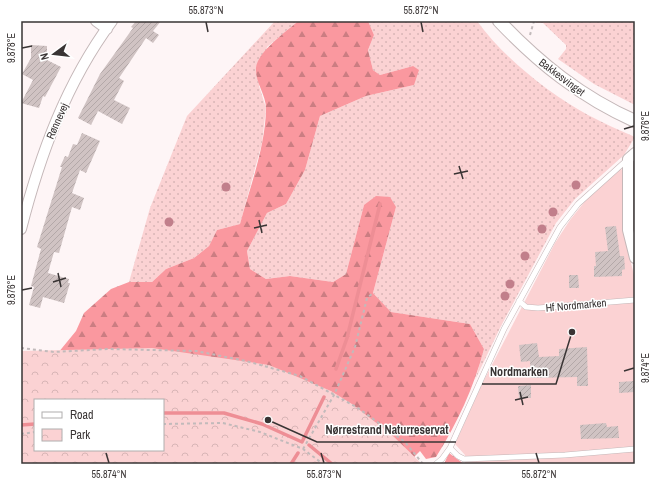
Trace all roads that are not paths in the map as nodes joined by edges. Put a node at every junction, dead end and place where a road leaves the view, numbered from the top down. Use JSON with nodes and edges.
{"nodes":[{"id":1,"x":96,"y":21,"type":"edge"},
{"id":2,"x":499,"y":21,"type":"edge"},
{"id":3,"x":109,"y":25,"type":"edge"},
{"id":4,"x":635,"y":121,"type":"edge"},
{"id":5,"x":631,"y":156,"type":"edge"},
{"id":6,"x":21,"y":230,"type":"edge"},
{"id":7,"x":635,"y":258,"type":"edge"},
{"id":8,"x":635,"y":300,"type":"edge"},
{"id":9,"x":519,"y":301,"type":"junction"},
{"id":10,"x":450,"y":448,"type":"junction"},
{"id":11,"x":635,"y":449,"type":"edge"},
{"id":12,"x":436,"y":464,"type":"edge"}],
"edges":[{"from":1,"to":3,"type":"street"},
{"from":2,"to":4,"type":"street","name":"Bakkesvinget"},
{"from":3,"to":6,"type":"street","name":"Rønnevej"},
{"from":5,"to":7,"type":"street"},
{"from":5,"to":9,"type":"lane"},
{"from":8,"to":9,"type":"lane","name":"Hf Nordmarken"},
{"from":9,"to":10,"type":"lane"},
{"from":10,"to":11,"type":"lane"},
{"from":10,"to":12,"type":"lane"}]}
